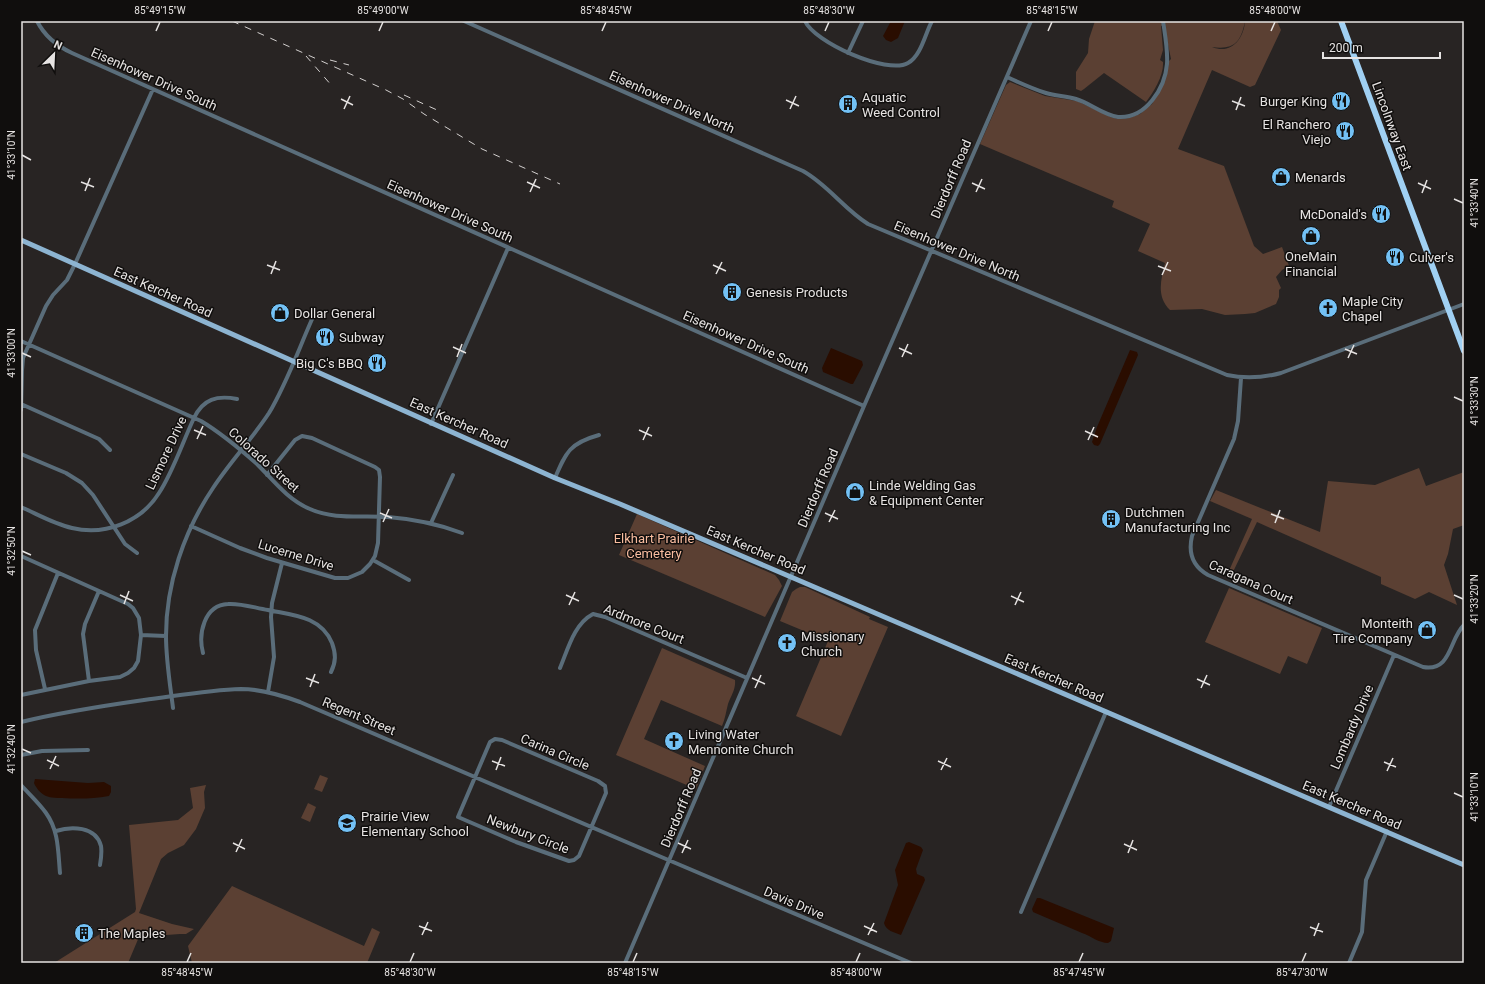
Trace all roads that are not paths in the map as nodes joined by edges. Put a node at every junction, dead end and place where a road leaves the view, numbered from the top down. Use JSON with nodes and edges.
{"nodes":[{"id":1,"x":37,"y":21,"type":"edge"},
{"id":2,"x":464,"y":21,"type":"edge"},
{"id":3,"x":805,"y":21,"type":"edge"},
{"id":4,"x":863,"y":21,"type":"edge"},
{"id":5,"x":932,"y":21,"type":"edge"},
{"id":6,"x":1031,"y":21,"type":"edge"},
{"id":7,"x":1163,"y":21,"type":"edge"},
{"id":8,"x":1341,"y":21,"type":"edge"},
{"id":9,"x":848,"y":53,"type":"junction"},
{"id":10,"x":1006,"y":78,"type":"junction"},
{"id":11,"x":153,"y":89,"type":"junction"},
{"id":12,"x":21,"y":240,"type":"edge"},
{"id":13,"x":508,"y":248,"type":"junction"},
{"id":14,"x":931,"y":251,"type":"junction"},
{"id":15,"x":75,"y":264,"type":"junction"},
{"id":16,"x":1464,"y":304,"type":"edge"},
{"id":17,"x":1449,"y":310,"type":"junction"},
{"id":18,"x":313,"y":317,"type":"dead end"},
{"id":19,"x":21,"y":341,"type":"edge"},
{"id":20,"x":29,"y":344,"type":"junction"},
{"id":21,"x":1464,"y":352,"type":"edge"},
{"id":22,"x":293,"y":362,"type":"junction"},
{"id":23,"x":1241,"y":378,"type":"junction"},
{"id":24,"x":237,"y":399,"type":"dead end"},
{"id":25,"x":21,"y":404,"type":"edge"},
{"id":26,"x":864,"y":406,"type":"junction"},
{"id":27,"x":21,"y":410,"type":"edge"},
{"id":28,"x":194,"y":418,"type":"junction"},
{"id":29,"x":431,"y":424,"type":"junction"},
{"id":30,"x":599,"y":435,"type":"dead end"},
{"id":31,"x":110,"y":450,"type":"dead end"},
{"id":32,"x":240,"y":450,"type":"junction"},
{"id":33,"x":21,"y":454,"type":"edge"},
{"id":34,"x":267,"y":475,"type":"junction"},
{"id":35,"x":453,"y":475,"type":"dead end"},
{"id":36,"x":555,"y":478,"type":"junction"},
{"id":37,"x":21,"y":507,"type":"edge"},
{"id":38,"x":379,"y":516,"type":"junction"},
{"id":39,"x":432,"y":523,"type":"junction"},
{"id":40,"x":191,"y":526,"type":"junction"},
{"id":41,"x":114,"y":528,"type":"junction"},
{"id":42,"x":462,"y":533,"type":"dead end"},
{"id":43,"x":137,"y":553,"type":"dead end"},
{"id":44,"x":21,"y":556,"type":"edge"},
{"id":45,"x":373,"y":560,"type":"junction"},
{"id":46,"x":282,"y":563,"type":"junction"},
{"id":47,"x":58,"y":573,"type":"junction"},
{"id":48,"x":791,"y":577,"type":"junction"},
{"id":49,"x":409,"y":580,"type":"dead end"},
{"id":50,"x":99,"y":591,"type":"junction"},
{"id":51,"x":271,"y":611,"type":"junction"},
{"id":52,"x":1464,"y":625,"type":"edge"},
{"id":53,"x":141,"y":635,"type":"junction"},
{"id":54,"x":166,"y":636,"type":"junction"},
{"id":55,"x":203,"y":653,"type":"dead end"},
{"id":56,"x":1394,"y":655,"type":"junction"},
{"id":57,"x":560,"y":668,"type":"dead end"},
{"id":58,"x":332,"y":672,"type":"dead end"},
{"id":59,"x":747,"y":678,"type":"junction"},
{"id":60,"x":89,"y":681,"type":"junction"},
{"id":61,"x":45,"y":689,"type":"junction"},
{"id":62,"x":268,"y":692,"type":"junction"},
{"id":63,"x":21,"y":695,"type":"edge"},
{"id":64,"x":171,"y":697,"type":"junction"},
{"id":65,"x":173,"y":708,"type":"dead end"},
{"id":66,"x":1106,"y":712,"type":"junction"},
{"id":67,"x":21,"y":722,"type":"edge"},
{"id":68,"x":88,"y":750,"type":"dead end"},
{"id":69,"x":21,"y":755,"type":"edge"},
{"id":70,"x":475,"y":776,"type":"junction"},
{"id":71,"x":21,"y":785,"type":"edge"},
{"id":72,"x":1329,"y":807,"type":"junction"},
{"id":73,"x":592,"y":827,"type":"junction"},
{"id":74,"x":56,"y":831,"type":"junction"},
{"id":75,"x":1387,"y":831,"type":"junction"},
{"id":76,"x":670,"y":861,"type":"junction"},
{"id":77,"x":100,"y":865,"type":"dead end"},
{"id":78,"x":1464,"y":865,"type":"edge"},
{"id":79,"x":60,"y":873,"type":"dead end"},
{"id":80,"x":1021,"y":912,"type":"dead end"},
{"id":81,"x":625,"y":963,"type":"edge"},
{"id":82,"x":911,"y":963,"type":"edge"},
{"id":83,"x":1349,"y":963,"type":"edge"}],
"edges":[{"from":1,"to":11,"type":"street","name":"Eisenhower Drive South"},
{"from":2,"to":14,"type":"street","name":"Eisenhower Drive North"},
{"from":3,"to":9,"type":"street"},
{"from":4,"to":9,"type":"street"},
{"from":5,"to":9,"type":"street"},
{"from":6,"to":10,"type":"street","name":"Dierdorff Road"},
{"from":7,"to":10,"type":"street"},
{"from":8,"to":17,"type":"highway","name":"Lincolnway East"},
{"from":10,"to":14,"type":"street","name":"Dierdorff Road"},
{"from":11,"to":13,"type":"street","name":"Eisenhower Drive South"},
{"from":11,"to":15,"type":"street"},
{"from":12,"to":15,"type":"main road","name":"East Kercher Road"},
{"from":13,"to":26,"type":"street","name":"Eisenhower Drive South"},
{"from":13,"to":29,"type":"street"},
{"from":14,"to":23,"type":"street","name":"Eisenhower Drive North"},
{"from":14,"to":26,"type":"street","name":"Dierdorff Road"},
{"from":15,"to":20,"type":"street"},
{"from":15,"to":22,"type":"main road","name":"East Kercher Road"},
{"from":16,"to":17,"type":"street","name":"Eisenhower Drive North"},
{"from":17,"to":21,"type":"highway","name":"Lincolnway East"},
{"from":17,"to":23,"type":"street","name":"Eisenhower Drive North"},
{"from":18,"to":22,"type":"street"},
{"from":19,"to":20,"type":"street","name":"Colorado Street"},
{"from":20,"to":25,"type":"street"},
{"from":20,"to":28,"type":"street","name":"Colorado Street"},
{"from":22,"to":29,"type":"main road","name":"East Kercher Road"},
{"from":22,"to":32,"type":"street"},
{"from":23,"to":56,"type":"street","name":"Caragana Court"},
{"from":24,"to":28,"type":"street","name":"Lismore Drive"},
{"from":25,"to":27,"type":"street"},
{"from":25,"to":31,"type":"street"},
{"from":26,"to":48,"type":"street","name":"Dierdorff Road"},
{"from":28,"to":32,"type":"street","name":"Colorado Street"},
{"from":28,"to":41,"type":"street","name":"Lismore Drive"},
{"from":29,"to":36,"type":"main road","name":"East Kercher Road"},
{"from":30,"to":36,"type":"street"},
{"from":32,"to":34,"type":"street","name":"Colorado Street"},
{"from":32,"to":40,"type":"street"},
{"from":33,"to":41,"type":"street"},
{"from":34,"to":38,"type":"street","name":"Colorado Street"},
{"from":34,"to":38,"type":"street"},
{"from":35,"to":39,"type":"street"},
{"from":36,"to":48,"type":"main road","name":"East Kercher Road"},
{"from":37,"to":41,"type":"street","name":"Lismore Drive"},
{"from":38,"to":39,"type":"street","name":"Colorado Street"},
{"from":38,"to":45,"type":"street"},
{"from":39,"to":42,"type":"street","name":"Colorado Street"},
{"from":40,"to":46,"type":"street","name":"Lucerne Drive"},
{"from":40,"to":54,"type":"street"},
{"from":41,"to":43,"type":"street"},
{"from":44,"to":47,"type":"street"},
{"from":45,"to":46,"type":"street","name":"Lucerne Drive"},
{"from":45,"to":49,"type":"street"},
{"from":46,"to":51,"type":"street"},
{"from":47,"to":50,"type":"street"},
{"from":47,"to":61,"type":"street"},
{"from":48,"to":59,"type":"street","name":"Dierdorff Road"},
{"from":48,"to":66,"type":"main road","name":"East Kercher Road"},
{"from":50,"to":53,"type":"street"},
{"from":50,"to":60,"type":"street"},
{"from":51,"to":55,"type":"street"},
{"from":51,"to":58,"type":"street"},
{"from":51,"to":62,"type":"street"},
{"from":52,"to":56,"type":"street","name":"Caragana Court"},
{"from":53,"to":54,"type":"street"},
{"from":53,"to":60,"type":"street"},
{"from":54,"to":64,"type":"street"},
{"from":56,"to":72,"type":"street","name":"Lombardy Drive"},
{"from":57,"to":59,"type":"street","name":"Ardmore Court"},
{"from":59,"to":76,"type":"street","name":"Dierdorff Road"},
{"from":60,"to":61,"type":"street"},
{"from":61,"to":63,"type":"street"},
{"from":62,"to":64,"type":"street","name":"Regent Street"},
{"from":62,"to":70,"type":"street","name":"Regent Street"},
{"from":64,"to":65,"type":"street"},
{"from":64,"to":67,"type":"street","name":"Regent Street"},
{"from":66,"to":72,"type":"main road","name":"East Kercher Road"},
{"from":66,"to":80,"type":"street"},
{"from":68,"to":69,"type":"street"},
{"from":70,"to":73,"type":"street","name":"Regent Street"},
{"from":70,"to":73,"type":"street","name":"Newbury Circle"},
{"from":70,"to":73,"type":"street","name":"Carina Circle"},
{"from":71,"to":74,"type":"street"},
{"from":72,"to":75,"type":"main road","name":"East Kercher Road"},
{"from":73,"to":76,"type":"street","name":"Regent Street"},
{"from":74,"to":77,"type":"street"},
{"from":74,"to":79,"type":"street"},
{"from":75,"to":78,"type":"main road","name":"East Kercher Road"},
{"from":75,"to":83,"type":"street"},
{"from":76,"to":81,"type":"street","name":"Dierdorff Road"},
{"from":76,"to":82,"type":"street","name":"Davis Drive"}]}
